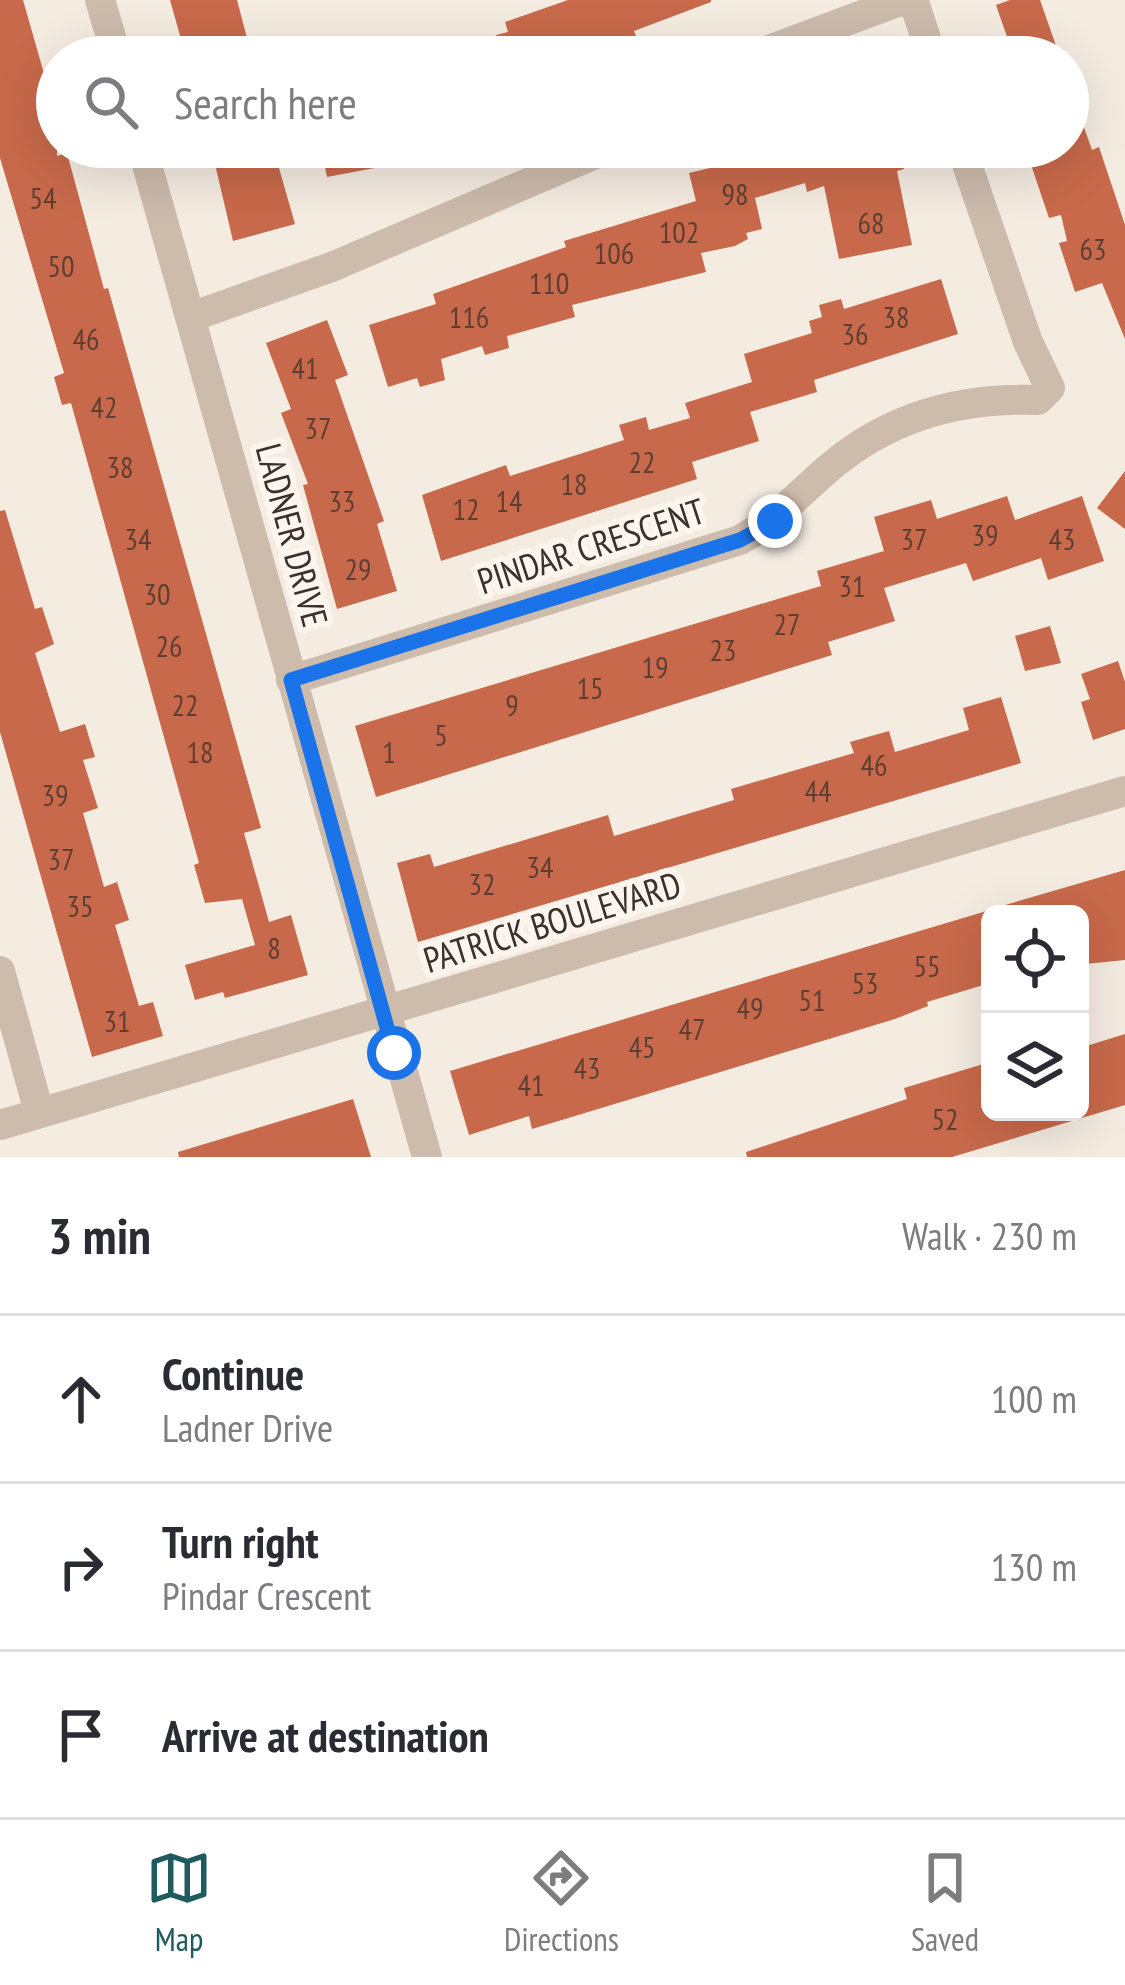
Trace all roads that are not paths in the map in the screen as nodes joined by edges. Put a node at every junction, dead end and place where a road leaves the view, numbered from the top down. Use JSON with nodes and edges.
{"nodes":[{"id":1,"x":100,"y":0,"type":"edge"},
{"id":2,"x":110,"y":36,"type":"edge"},
{"id":3,"x":806,"y":36,"type":"edge"},
{"id":4,"x":925,"y":36,"type":"edge"},
{"id":5,"x":148,"y":168,"type":"edge"},
{"id":6,"x":563,"y":168,"type":"edge"},
{"id":7,"x":968,"y":168,"type":"edge"},
{"id":8,"x":191,"y":317,"type":"junction"},
{"id":9,"x":291,"y":680,"type":"junction"},
{"id":10,"x":1125,"y":791,"type":"edge"},
{"id":11,"x":0,"y":971,"type":"edge"},
{"id":12,"x":382,"y":1013,"type":"junction"},
{"id":13,"x":39,"y":1112,"type":"junction"},
{"id":14,"x":0,"y":1125,"type":"edge"},
{"id":15,"x":427,"y":1157,"type":"edge"}],
"edges":[{"from":1,"to":2,"type":"street"},
{"from":3,"to":4,"type":"street"},
{"from":5,"to":8,"type":"street","name":"LADNER DRIVE"},
{"from":6,"to":8,"type":"street"},
{"from":7,"to":9,"type":"street","name":"PINDAR CRESCENT"},
{"from":8,"to":9,"type":"street","name":"LADNER DRIVE"},
{"from":9,"to":12,"type":"street","name":"LADNER DRIVE"},
{"from":10,"to":12,"type":"street","name":"PATRICK BOULEVARD"},
{"from":11,"to":13,"type":"street"},
{"from":12,"to":13,"type":"street","name":"PATRICK BOULEVARD"},
{"from":12,"to":15,"type":"street","name":"LADNER DRIVE"},
{"from":13,"to":14,"type":"street","name":"PATRICK BOULEVARD"}]}
